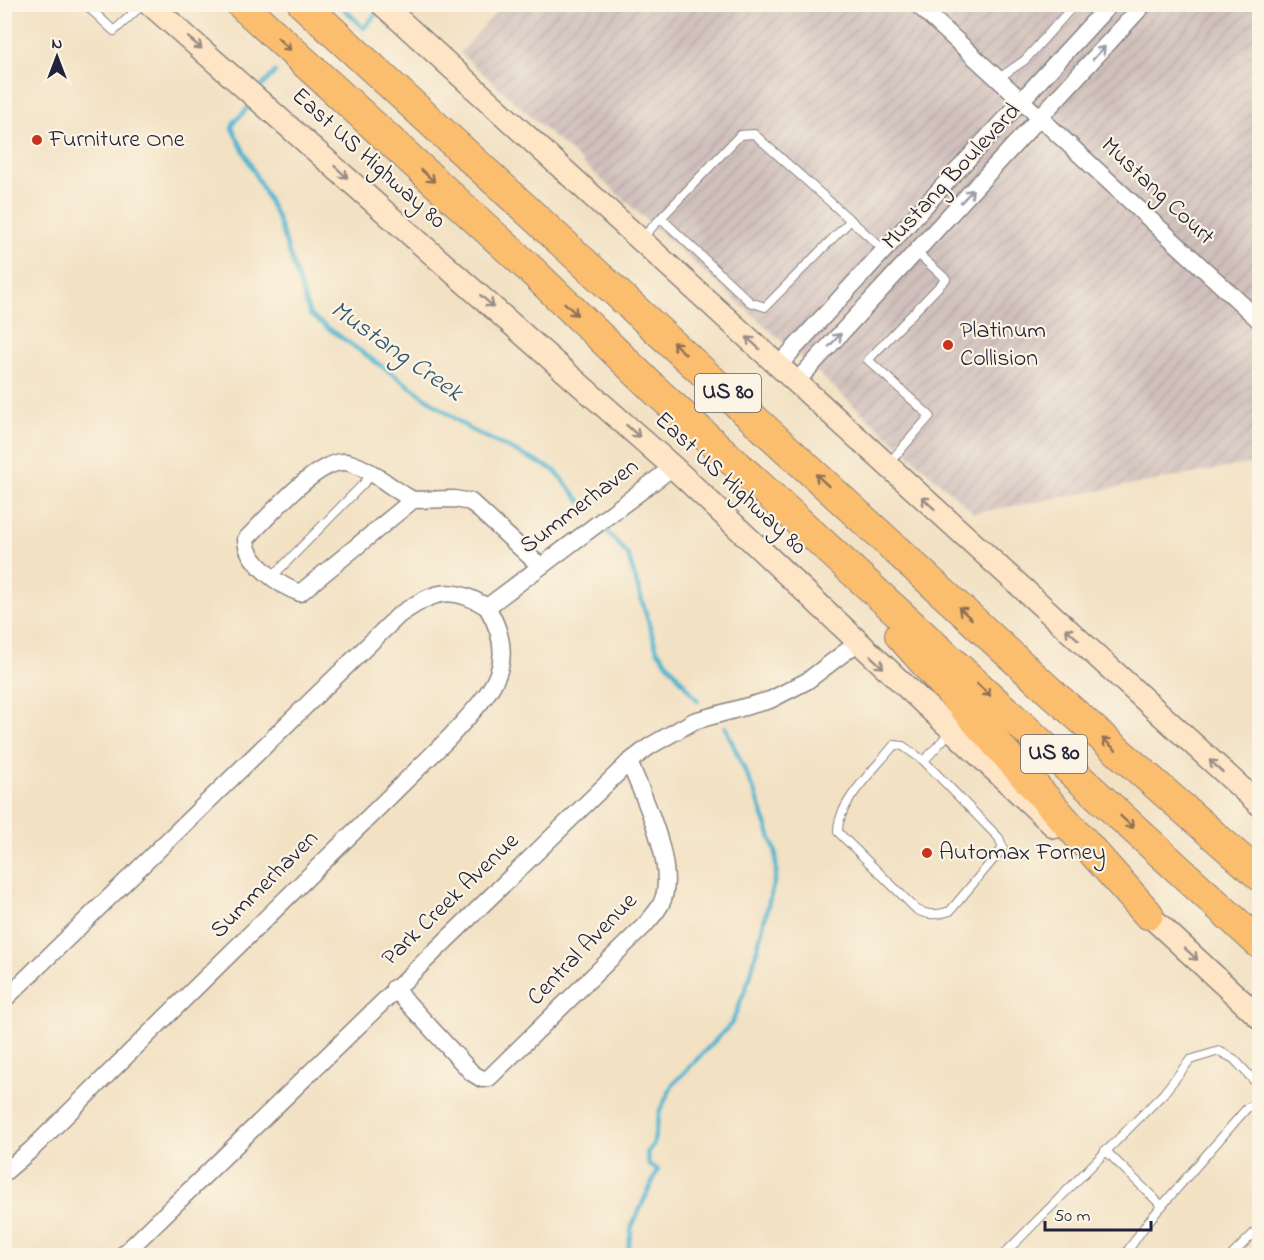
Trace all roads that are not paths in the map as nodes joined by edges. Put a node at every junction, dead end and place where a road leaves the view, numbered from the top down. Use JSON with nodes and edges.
{"nodes":[{"id":1,"x":85,"y":4,"type":"edge"},
{"id":2,"x":143,"y":4,"type":"edge"},
{"id":3,"x":150,"y":4,"type":"edge"},
{"id":4,"x":241,"y":4,"type":"edge"},
{"id":5,"x":303,"y":4,"type":"edge"},
{"id":6,"x":382,"y":4,"type":"edge"},
{"id":7,"x":1075,"y":4,"type":"edge"},
{"id":8,"x":1110,"y":4,"type":"edge"},
{"id":9,"x":1144,"y":4,"type":"edge"},
{"id":10,"x":924,"y":7,"type":"edge"},
{"id":11,"x":999,"y":78,"type":"junction"},
{"id":12,"x":1021,"y":99,"type":"junction"},
{"id":13,"x":1040,"y":116,"type":"junction"},
{"id":14,"x":661,"y":218,"type":"junction"},
{"id":15,"x":851,"y":220,"type":"junction"},
{"id":16,"x":641,"y":240,"type":"junction"},
{"id":17,"x":884,"y":250,"type":"junction"},
{"id":18,"x":916,"y":252,"type":"junction"},
{"id":19,"x":1260,"y":321,"type":"edge"},
{"id":20,"x":778,"y":366,"type":"junction"},
{"id":21,"x":795,"y":383,"type":"junction"},
{"id":22,"x":887,"y":466,"type":"junction"},
{"id":23,"x":673,"y":467,"type":"junction"},
{"id":24,"x":373,"y":474,"type":"junction"},
{"id":25,"x":413,"y":500,"type":"junction"},
{"id":26,"x":848,"y":565,"type":"junction"},
{"id":27,"x":540,"y":566,"type":"junction"},
{"id":28,"x":273,"y":576,"type":"junction"},
{"id":29,"x":487,"y":607,"type":"junction"},
{"id":30,"x":857,"y":643,"type":"junction"},
{"id":31,"x":951,"y":731,"type":"junction"},
{"id":32,"x":924,"y":761,"type":"junction"},
{"id":33,"x":629,"y":762,"type":"junction"},
{"id":34,"x":1153,"y":783,"type":"junction"},
{"id":35,"x":1260,"y":805,"type":"edge"},
{"id":36,"x":1260,"y":851,"type":"edge"},
{"id":37,"x":1260,"y":876,"type":"edge"},
{"id":38,"x":1148,"y":914,"type":"junction"},
{"id":39,"x":1260,"y":945,"type":"edge"},
{"id":40,"x":394,"y":988,"type":"junction"},
{"id":41,"x":4,"y":1000,"type":"edge"},
{"id":42,"x":1260,"y":1018,"type":"edge"},
{"id":43,"x":1260,"y":1087,"type":"edge"},
{"id":44,"x":1260,"y":1102,"type":"edge"},
{"id":45,"x":1105,"y":1150,"type":"junction"},
{"id":46,"x":4,"y":1173,"type":"edge"},
{"id":47,"x":1162,"y":1206,"type":"junction"},
{"id":48,"x":1260,"y":1227,"type":"edge"},
{"id":49,"x":122,"y":1256,"type":"edge"},
{"id":50,"x":1002,"y":1256,"type":"edge"},
{"id":51,"x":1124,"y":1256,"type":"edge"},
{"id":52,"x":1231,"y":1256,"type":"edge"}],
"edges":[{"from":1,"to":2,"type":"lane"},
{"from":3,"to":23,"type":"main road","name":"East US Highway 80","one_way":true},
{"from":4,"to":26,"type":"highway","number":"US 80","one_way":true},
{"from":34,"to":5,"type":"highway","number":"US 80","one_way":true},
{"from":6,"to":16,"type":"main road"},
{"from":7,"to":11,"type":"lane"},
{"from":8,"to":12,"type":"street","name":"Mustang Boulevard"},
{"from":13,"to":9,"type":"street","name":"Mustang Boulevard","one_way":true},
{"from":10,"to":11,"type":"street","name":"Mustang Court"},
{"from":11,"to":12,"type":"street","name":"Mustang Court"},
{"from":12,"to":13,"type":"street","name":"Mustang Court"},
{"from":12,"to":17,"type":"street","name":"Mustang Boulevard"},
{"from":18,"to":13,"type":"street","name":"Mustang Boulevard","one_way":true},
{"from":13,"to":19,"type":"street","name":"Mustang Court"},
{"from":14,"to":15,"type":"lane"},
{"from":14,"to":15,"type":"lane"},
{"from":14,"to":16,"type":"lane"},
{"from":15,"to":17,"type":"lane"},
{"from":20,"to":16,"type":"main road","one_way":true},
{"from":17,"to":20,"type":"street","name":"Mustang Boulevard"},
{"from":21,"to":18,"type":"street","name":"Mustang Boulevard","one_way":true},
{"from":18,"to":22,"type":"lane"},
{"from":20,"to":21,"type":"main road"},
{"from":21,"to":22,"type":"main road"},
{"from":35,"to":22,"type":"main road","one_way":true},
{"from":23,"to":27,"type":"street","name":"Summerhaven"},
{"from":23,"to":30,"type":"main road","name":"East US Highway 80"},
{"from":24,"to":25,"type":"street"},
{"from":24,"to":28,"type":"lane"},
{"from":24,"to":28,"type":"street"},
{"from":25,"to":27,"type":"street"},
{"from":25,"to":28,"type":"street"},
{"from":26,"to":38,"type":"highway"},
{"from":26,"to":39,"type":"highway","number":"US 80","one_way":true},
{"from":27,"to":29,"type":"street","name":"Summerhaven"},
{"from":29,"to":41,"type":"street"},
{"from":29,"to":46,"type":"street","name":"Summerhaven"},
{"from":30,"to":31,"type":"main road","name":"East US Highway 80","one_way":true},
{"from":30,"to":33,"type":"street","name":"Park Creek Avenue"},
{"from":31,"to":32,"type":"lane"},
{"from":31,"to":38,"type":"main road","name":"East US Highway 80"},
{"from":32,"to":32,"type":"lane"},
{"from":33,"to":40,"type":"street","name":"Park Creek Avenue"},
{"from":33,"to":40,"type":"street","name":"Central Avenue"},
{"from":34,"to":36,"type":"highway"},
{"from":34,"to":37,"type":"highway","number":"US 80"},
{"from":38,"to":42,"type":"main road","name":"East US Highway 80","one_way":true},
{"from":40,"to":49,"type":"street","name":"Park Creek Avenue"},
{"from":43,"to":45,"type":"lane"},
{"from":44,"to":47,"type":"lane"},
{"from":45,"to":47,"type":"lane"},
{"from":45,"to":50,"type":"lane"},
{"from":47,"to":51,"type":"lane"},
{"from":48,"to":52,"type":"lane"}]}
